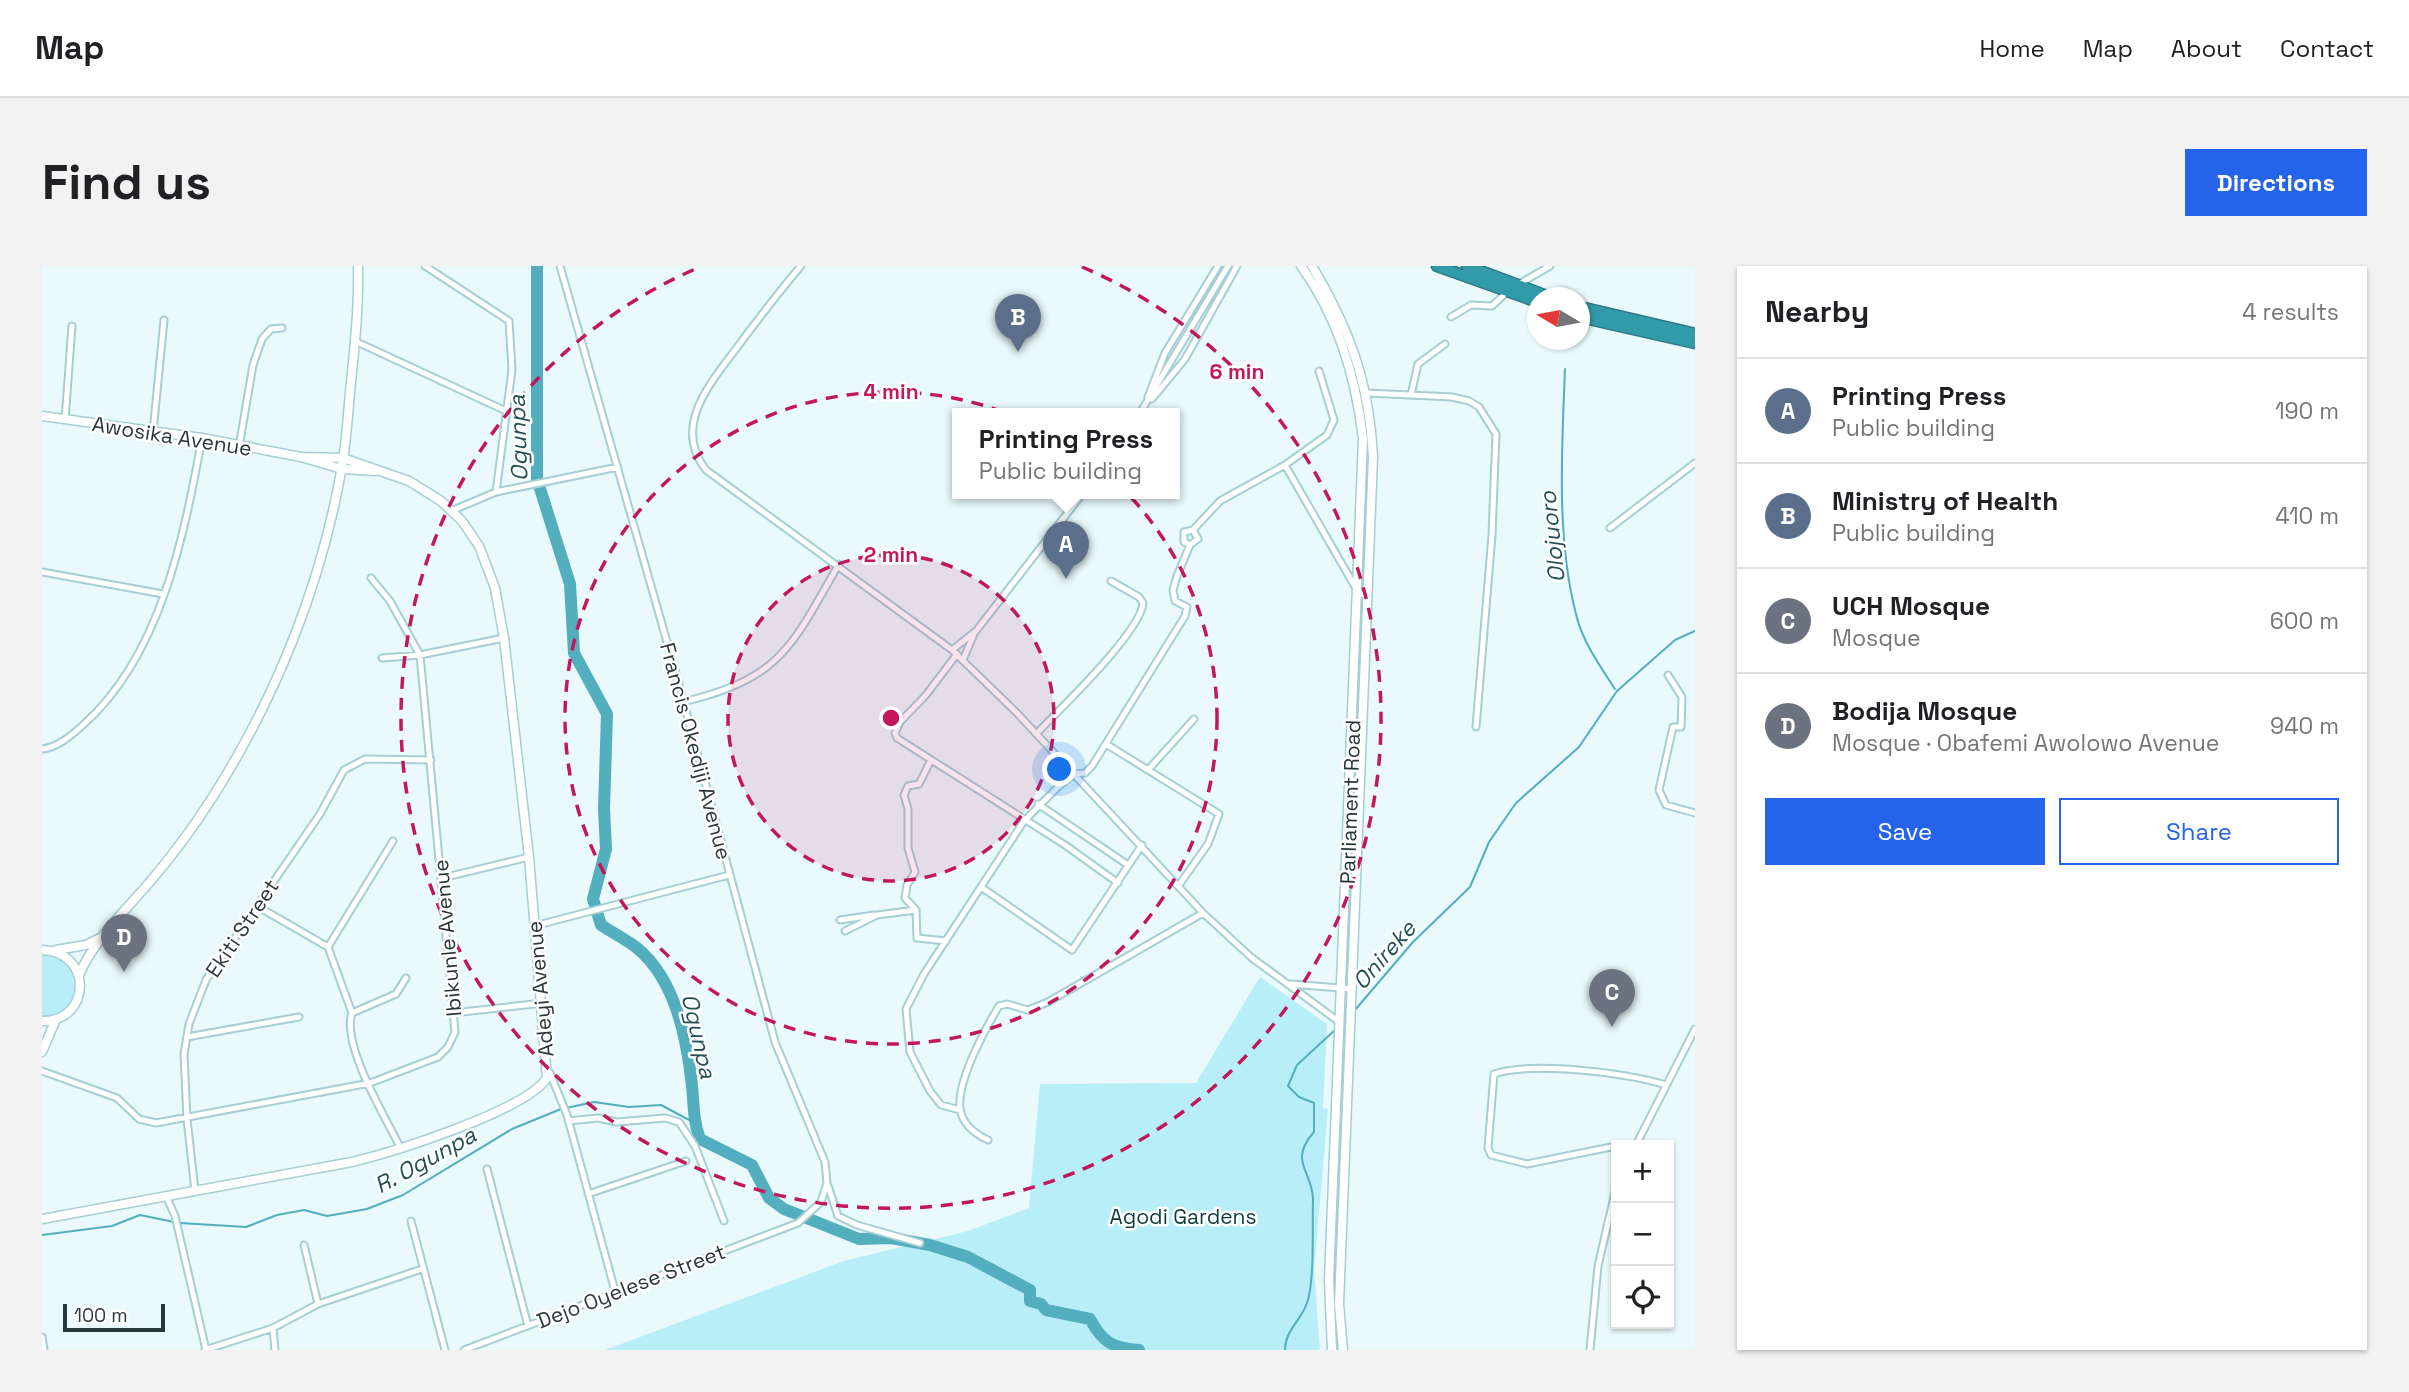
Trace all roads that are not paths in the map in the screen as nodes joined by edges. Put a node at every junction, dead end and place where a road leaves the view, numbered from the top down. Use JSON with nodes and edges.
{"nodes":[{"id":1,"x":358,"y":266,"type":"edge"},
{"id":2,"x":425,"y":266,"type":"edge"},
{"id":3,"x":560,"y":266,"type":"edge"},
{"id":4,"x":801,"y":266,"type":"edge"},
{"id":5,"x":1217,"y":266,"type":"edge"},
{"id":6,"x":1228,"y":266,"type":"edge"},
{"id":7,"x":1237,"y":266,"type":"edge"},
{"id":8,"x":1301,"y":266,"type":"edge"},
{"id":9,"x":1312,"y":266,"type":"edge"},
{"id":10,"x":1437,"y":266,"type":"edge"},
{"id":11,"x":1467,"y":266,"type":"edge"},
{"id":12,"x":1549,"y":266,"type":"edge"},
{"id":13,"x":1513,"y":290,"type":"junction"},
{"id":14,"x":1527,"y":293,"type":"edge"},
{"id":15,"x":1527,"y":297,"type":"edge"},
{"id":16,"x":1590,"y":309,"type":"edge"},
{"id":17,"x":1451,"y":317,"type":"dead end"},
{"id":18,"x":1590,"y":319,"type":"edge"},
{"id":19,"x":164,"y":320,"type":"dead end"},
{"id":20,"x":72,"y":326,"type":"dead end"},
{"id":21,"x":282,"y":328,"type":"dead end"},
{"id":22,"x":1695,"y":334,"type":"edge"},
{"id":23,"x":357,"y":342,"type":"junction"},
{"id":24,"x":1695,"y":343,"type":"edge"},
{"id":25,"x":1445,"y":344,"type":"dead end"},
{"id":26,"x":1319,"y":371,"type":"dead end"},
{"id":27,"x":1367,"y":393,"type":"junction"},
{"id":28,"x":1411,"y":396,"type":"junction"},
{"id":29,"x":1145,"y":406,"type":"junction"},
{"id":30,"x":506,"y":411,"type":"junction"},
{"id":31,"x":42,"y":416,"type":"edge"},
{"id":32,"x":65,"y":420,"type":"junction"},
{"id":33,"x":153,"y":432,"type":"junction"},
{"id":34,"x":202,"y":438,"type":"junction"},
{"id":35,"x":239,"y":447,"type":"junction"},
{"id":36,"x":301,"y":457,"type":"junction"},
{"id":37,"x":343,"y":458,"type":"junction"},
{"id":38,"x":1695,"y":463,"type":"edge"},
{"id":39,"x":1285,"y":465,"type":"junction"},
{"id":40,"x":618,"y":467,"type":"junction"},
{"id":41,"x":342,"y":469,"type":"junction"},
{"id":42,"x":379,"y":471,"type":"junction"},
{"id":43,"x":495,"y":492,"type":"junction"},
{"id":44,"x":1078,"y":499,"type":"edge"},
{"id":45,"x":452,"y":511,"type":"junction"},
{"id":46,"x":1610,"y":528,"type":"dead end"},
{"id":47,"x":1193,"y":530,"type":"junction"},
{"id":48,"x":1190,"y":545,"type":"junction"},
{"id":49,"x":839,"y":564,"type":"junction"},
{"id":50,"x":42,"y":572,"type":"edge"},
{"id":51,"x":371,"y":578,"type":"dead end"},
{"id":52,"x":1111,"y":581,"type":"dead end"},
{"id":53,"x":163,"y":594,"type":"junction"},
{"id":54,"x":1362,"y":594,"type":"junction"},
{"id":55,"x":976,"y":631,"type":"junction"},
{"id":56,"x":504,"y":638,"type":"junction"},
{"id":57,"x":955,"y":652,"type":"junction"},
{"id":58,"x":420,"y":655,"type":"junction"},
{"id":59,"x":382,"y":659,"type":"dead end"},
{"id":60,"x":963,"y":660,"type":"junction"},
{"id":61,"x":1668,"y":675,"type":"dead end"},
{"id":62,"x":683,"y":702,"type":"junction"},
{"id":63,"x":1194,"y":719,"type":"dead end"},
{"id":64,"x":1476,"y":727,"type":"dead end"},
{"id":65,"x":1036,"y":733,"type":"junction"},
{"id":66,"x":1106,"y":744,"type":"junction"},
{"id":67,"x":42,"y":749,"type":"edge"},
{"id":68,"x":431,"y":760,"type":"junction"},
{"id":69,"x":931,"y":760,"type":"junction"},
{"id":70,"x":1148,"y":770,"type":"junction"},
{"id":71,"x":1074,"y":774,"type":"junction"},
{"id":72,"x":1038,"y":804,"type":"junction"},
{"id":73,"x":1695,"y":813,"type":"edge"},
{"id":74,"x":1024,"y":821,"type":"junction"},
{"id":75,"x":393,"y":842,"type":"dead end"},
{"id":76,"x":1142,"y":845,"type":"junction"},
{"id":77,"x":529,"y":857,"type":"junction"},
{"id":78,"x":1128,"y":865,"type":"junction"},
{"id":79,"x":730,"y":875,"type":"junction"},
{"id":80,"x":442,"y":878,"type":"junction"},
{"id":81,"x":1118,"y":883,"type":"junction"},
{"id":82,"x":1179,"y":886,"type":"junction"},
{"id":83,"x":981,"y":887,"type":"junction"},
{"id":84,"x":257,"y":906,"type":"junction"},
{"id":85,"x":916,"y":910,"type":"junction"},
{"id":86,"x":1203,"y":913,"type":"junction"},
{"id":87,"x":877,"y":915,"type":"junction"},
{"id":88,"x":840,"y":920,"type":"dead end"},
{"id":89,"x":534,"y":926,"type":"junction"},
{"id":90,"x":845,"y":931,"type":"dead end"},
{"id":91,"x":103,"y":936,"type":"junction"},
{"id":92,"x":946,"y":941,"type":"junction"},
{"id":93,"x":328,"y":947,"type":"junction"},
{"id":94,"x":42,"y":950,"type":"edge"},
{"id":95,"x":53,"y":950,"type":"junction"},
{"id":96,"x":79,"y":975,"type":"junction"},
{"id":97,"x":406,"y":978,"type":"dead end"},
{"id":98,"x":1288,"y":983,"type":"junction"},
{"id":99,"x":1342,"y":988,"type":"junction"},
{"id":100,"x":1352,"y":989,"type":"junction"},
{"id":101,"x":543,"y":1003,"type":"junction"},
{"id":102,"x":352,"y":1013,"type":"junction"},
{"id":103,"x":453,"y":1013,"type":"junction"},
{"id":104,"x":299,"y":1017,"type":"dead end"},
{"id":105,"x":56,"y":1019,"type":"junction"},
{"id":106,"x":42,"y":1021,"type":"edge"},
{"id":107,"x":1340,"y":1024,"type":"junction"},
{"id":108,"x":1695,"y":1029,"type":"edge"},
{"id":109,"x":187,"y":1037,"type":"junction"},
{"id":110,"x":42,"y":1052,"type":"edge"},
{"id":111,"x":547,"y":1062,"type":"junction"},
{"id":112,"x":42,"y":1071,"type":"edge"},
{"id":113,"x":370,"y":1083,"type":"junction"},
{"id":114,"x":1666,"y":1085,"type":"junction"},
{"id":115,"x":960,"y":1110,"type":"junction"},
{"id":116,"x":567,"y":1118,"type":"junction"},
{"id":117,"x":187,"y":1119,"type":"junction"},
{"id":118,"x":988,"y":1140,"type":"dead end"},
{"id":119,"x":1638,"y":1140,"type":"edge"},
{"id":120,"x":1611,"y":1147,"type":"edge"},
{"id":121,"x":401,"y":1149,"type":"junction"},
{"id":122,"x":685,"y":1161,"type":"dead end"},
{"id":123,"x":487,"y":1169,"type":"dead end"},
{"id":124,"x":827,"y":1183,"type":"junction"},
{"id":125,"x":195,"y":1191,"type":"junction"},
{"id":126,"x":587,"y":1195,"type":"junction"},
{"id":127,"x":166,"y":1196,"type":"junction"},
{"id":128,"x":1613,"y":1203,"type":"edge"},
{"id":129,"x":42,"y":1219,"type":"edge"},
{"id":130,"x":411,"y":1221,"type":"dead end"},
{"id":131,"x":724,"y":1221,"type":"dead end"},
{"id":132,"x":920,"y":1243,"type":"dead end"},
{"id":133,"x":304,"y":1245,"type":"dead end"},
{"id":134,"x":422,"y":1269,"type":"junction"},
{"id":135,"x":615,"y":1291,"type":"junction"},
{"id":136,"x":318,"y":1304,"type":"junction"},
{"id":137,"x":528,"y":1326,"type":"junction"},
{"id":138,"x":273,"y":1328,"type":"junction"},
{"id":139,"x":42,"y":1337,"type":"edge"},
{"id":140,"x":44,"y":1350,"type":"edge"},
{"id":141,"x":205,"y":1350,"type":"edge"},
{"id":142,"x":275,"y":1350,"type":"edge"},
{"id":143,"x":445,"y":1350,"type":"edge"},
{"id":144,"x":464,"y":1350,"type":"edge"},
{"id":145,"x":1332,"y":1350,"type":"edge"},
{"id":146,"x":1343,"y":1350,"type":"edge"},
{"id":147,"x":1590,"y":1350,"type":"edge"}],
"edges":[{"from":1,"to":23,"type":"main road"},
{"from":2,"to":30,"type":"street"},
{"from":3,"to":40,"type":"street","name":"Francis Okediji Avenue"},
{"from":4,"to":49,"type":"street"},
{"from":5,"to":29,"type":"street"},
{"from":6,"to":29,"type":"street"},
{"from":7,"to":29,"type":"street"},
{"from":8,"to":54,"type":"main road","name":"Parliament Road"},
{"from":9,"to":27,"type":"main road","name":"Parliament Road"},
{"from":10,"to":13,"type":"highway"},
{"from":11,"to":13,"type":"highway"},
{"from":12,"to":13,"type":"street"},
{"from":13,"to":14,"type":"highway"},
{"from":13,"to":15,"type":"highway"},
{"from":13,"to":17,"type":"street"},
{"from":16,"to":22,"type":"highway"},
{"from":18,"to":24,"type":"highway"},
{"from":19,"to":33,"type":"street"},
{"from":20,"to":32,"type":"street"},
{"from":21,"to":35,"type":"street"},
{"from":23,"to":30,"type":"street"},
{"from":23,"to":37,"type":"main road"},
{"from":25,"to":28,"type":"street"},
{"from":26,"to":39,"type":"street"},
{"from":27,"to":28,"type":"street"},
{"from":27,"to":54,"type":"main road","name":"Parliament Road"},
{"from":28,"to":64,"type":"street"},
{"from":30,"to":43,"type":"street"},
{"from":31,"to":32,"type":"main road","name":"Awosika Avenue"},
{"from":32,"to":33,"type":"main road","name":"Awosika Avenue"},
{"from":33,"to":34,"type":"main road","name":"Awosika Avenue"},
{"from":34,"to":35,"type":"main road","name":"Awosika Avenue"},
{"from":34,"to":53,"type":"street"},
{"from":35,"to":36,"type":"main road","name":"Awosika Avenue"},
{"from":36,"to":37,"type":"main road","name":"Awosika Avenue"},
{"from":36,"to":41,"type":"main road","name":"Awosika Avenue"},
{"from":37,"to":41,"type":"main road"},
{"from":37,"to":42,"type":"main road","name":"Adeyi Avenue"},
{"from":38,"to":46,"type":"street"},
{"from":39,"to":47,"type":"street"},
{"from":39,"to":54,"type":"street"},
{"from":40,"to":43,"type":"street"},
{"from":40,"to":62,"type":"street","name":"Francis Okediji Avenue"},
{"from":41,"to":42,"type":"main road","name":"Adeyi Avenue"},
{"from":41,"to":91,"type":"main road"},
{"from":42,"to":45,"type":"main road","name":"Adeyi Avenue"},
{"from":43,"to":45,"type":"street"},
{"from":44,"to":55,"type":"street"},
{"from":45,"to":56,"type":"main road","name":"Adeyi Avenue"},
{"from":47,"to":48,"type":"street"},
{"from":47,"to":48,"type":"street"},
{"from":48,"to":66,"type":"street"},
{"from":49,"to":57,"type":"street"},
{"from":49,"to":62,"type":"street"},
{"from":50,"to":53,"type":"street"},
{"from":51,"to":58,"type":"street","name":"Ibikunle Avenue"},
{"from":52,"to":65,"type":"street"},
{"from":53,"to":67,"type":"street"},
{"from":54,"to":99,"type":"main road","name":"Parliament Road"},
{"from":54,"to":100,"type":"main road","name":"Parliament Road"},
{"from":55,"to":57,"type":"street"},
{"from":55,"to":60,"type":"street"},
{"from":56,"to":58,"type":"street"},
{"from":56,"to":77,"type":"main road","name":"Adeyi Avenue"},
{"from":57,"to":60,"type":"street"},
{"from":57,"to":69,"type":"street"},
{"from":58,"to":59,"type":"street"},
{"from":58,"to":68,"type":"street","name":"Ibikunle Avenue"},
{"from":60,"to":65,"type":"street"},
{"from":61,"to":73,"type":"street"},
{"from":62,"to":79,"type":"street","name":"Francis Okediji Avenue"},
{"from":63,"to":70,"type":"street"},
{"from":65,"to":71,"type":"street"},
{"from":66,"to":70,"type":"street"},
{"from":66,"to":71,"type":"street"},
{"from":68,"to":80,"type":"street","name":"Ibikunle Avenue"},
{"from":68,"to":84,"type":"street","name":"Ekiti Street"},
{"from":69,"to":74,"type":"street"},
{"from":69,"to":85,"type":"street"},
{"from":70,"to":82,"type":"street"},
{"from":71,"to":72,"type":"street"},
{"from":71,"to":76,"type":"street"},
{"from":72,"to":74,"type":"street"},
{"from":72,"to":78,"type":"street"},
{"from":74,"to":81,"type":"street"},
{"from":74,"to":83,"type":"street"},
{"from":75,"to":93,"type":"street"},
{"from":76,"to":78,"type":"street"},
{"from":76,"to":82,"type":"street"},
{"from":77,"to":80,"type":"street"},
{"from":77,"to":89,"type":"main road","name":"Adeyi Avenue"},
{"from":78,"to":81,"type":"street"},
{"from":79,"to":89,"type":"street"},
{"from":79,"to":124,"type":"street","name":"Francis Okediji Avenue"},
{"from":80,"to":103,"type":"street","name":"Ibikunle Avenue"},
{"from":81,"to":83,"type":"street"},
{"from":82,"to":86,"type":"street"},
{"from":83,"to":92,"type":"street"},
{"from":84,"to":93,"type":"street"},
{"from":84,"to":109,"type":"street","name":"Ekiti Street"},
{"from":85,"to":87,"type":"street"},
{"from":85,"to":92,"type":"street"},
{"from":86,"to":98,"type":"street"},
{"from":86,"to":115,"type":"street"},
{"from":87,"to":88,"type":"street"},
{"from":87,"to":90,"type":"street"},
{"from":89,"to":101,"type":"main road","name":"Adeyi Avenue"},
{"from":91,"to":95,"type":"main road"},
{"from":91,"to":96,"type":"main road"},
{"from":92,"to":115,"type":"street"},
{"from":93,"to":102,"type":"street"},
{"from":94,"to":95,"type":"main road"},
{"from":95,"to":96,"type":"main road"},
{"from":96,"to":105,"type":"main road"},
{"from":97,"to":102,"type":"street"},
{"from":98,"to":99,"type":"street"},
{"from":98,"to":107,"type":"street"},
{"from":99,"to":100,"type":"street"},
{"from":99,"to":107,"type":"main road","name":"Parliament Road"},
{"from":100,"to":146,"type":"main road","name":"Parliament Road"},
{"from":101,"to":103,"type":"street"},
{"from":101,"to":111,"type":"main road","name":"Adeyi Avenue"},
{"from":102,"to":113,"type":"street"},
{"from":103,"to":113,"type":"street","name":"Ibikunle Avenue"},
{"from":104,"to":109,"type":"street"},
{"from":105,"to":106,"type":"main road"},
{"from":105,"to":110,"type":"main road"},
{"from":107,"to":145,"type":"main road","name":"Parliament Road"},
{"from":108,"to":114,"type":"street"},
{"from":109,"to":117,"type":"street","name":"Ekiti Street"},
{"from":111,"to":116,"type":"street"},
{"from":111,"to":121,"type":"main road","name":"Adeyi Avenue"},
{"from":112,"to":117,"type":"street","name":"Ibikunle Avenue"},
{"from":113,"to":117,"type":"street","name":"Ibikunle Avenue"},
{"from":113,"to":121,"type":"street"},
{"from":114,"to":119,"type":"street"},
{"from":114,"to":120,"type":"street"},
{"from":115,"to":118,"type":"street"},
{"from":116,"to":126,"type":"street"},
{"from":116,"to":131,"type":"street"},
{"from":117,"to":125,"type":"street","name":"Ekiti Street"},
{"from":121,"to":125,"type":"main road","name":"Adeyi Avenue"},
{"from":122,"to":126,"type":"street"},
{"from":123,"to":137,"type":"street"},
{"from":124,"to":132,"type":"street","name":"Francis Okediji Avenue"},
{"from":124,"to":135,"type":"street","name":"Dejo Oyelese Street"},
{"from":125,"to":127,"type":"main road","name":"Adeyi Avenue"},
{"from":126,"to":135,"type":"street"},
{"from":127,"to":129,"type":"main road","name":"Adeyi Avenue"},
{"from":127,"to":141,"type":"street"},
{"from":128,"to":147,"type":"street"},
{"from":130,"to":134,"type":"street"},
{"from":133,"to":136,"type":"street"},
{"from":134,"to":136,"type":"street"},
{"from":134,"to":143,"type":"street"},
{"from":135,"to":137,"type":"street","name":"Dejo Oyelese Street"},
{"from":136,"to":138,"type":"street"},
{"from":137,"to":144,"type":"street","name":"Dejo Oyelese Street"},
{"from":138,"to":141,"type":"street"},
{"from":138,"to":142,"type":"street"},
{"from":139,"to":140,"type":"street"}]}
